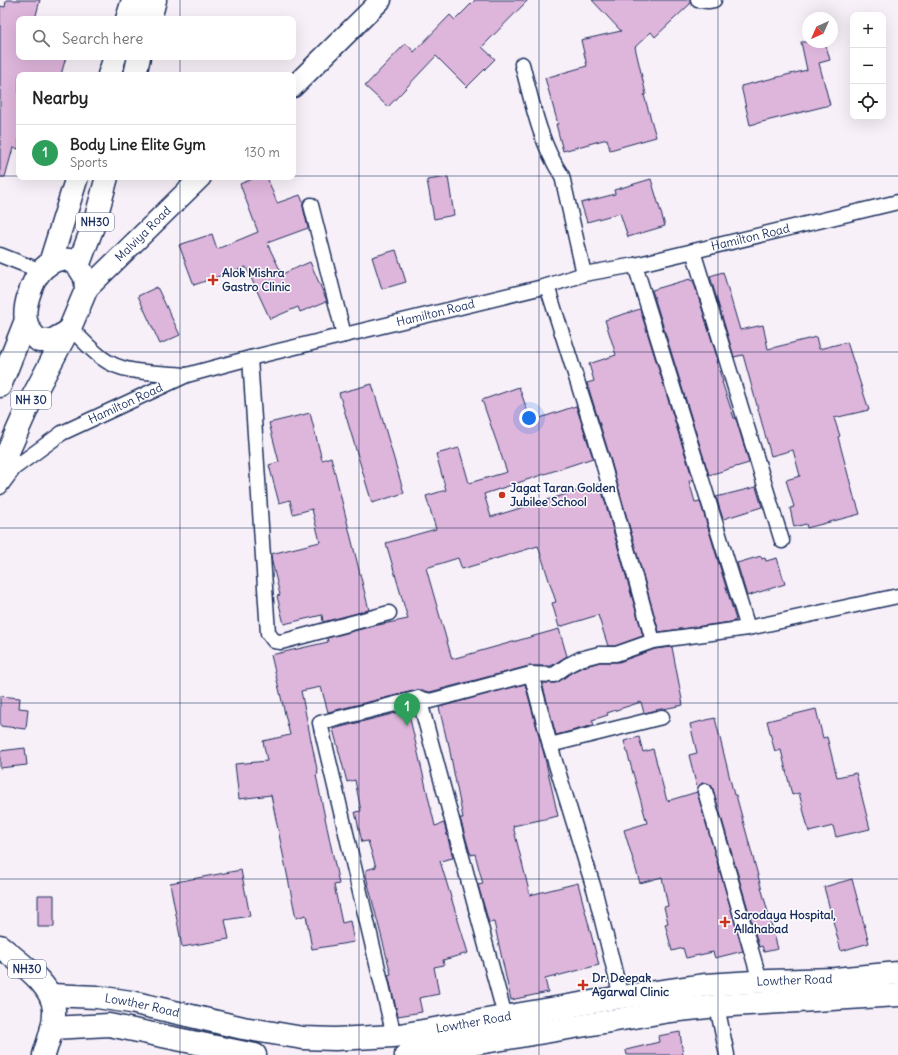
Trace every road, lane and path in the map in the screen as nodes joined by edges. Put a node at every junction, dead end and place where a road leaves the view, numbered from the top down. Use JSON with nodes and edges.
{"nodes":[{"id":1,"x":133,"y":0,"type":"edge"},
{"id":2,"x":155,"y":0,"type":"edge"},
{"id":3,"x":381,"y":0,"type":"edge"},
{"id":4,"x":698,"y":0,"type":"edge"},
{"id":5,"x":714,"y":0,"type":"edge"},
{"id":6,"x":128,"y":16,"type":"edge"},
{"id":7,"x":151,"y":16,"type":"edge"},
{"id":8,"x":114,"y":60,"type":"edge"},
{"id":9,"x":138,"y":60,"type":"edge"},
{"id":10,"x":522,"y":64,"type":"dead end"},
{"id":11,"x":110,"y":72,"type":"edge"},
{"id":12,"x":136,"y":72,"type":"edge"},
{"id":13,"x":296,"y":84,"type":"edge"},
{"id":14,"x":76,"y":180,"type":"edge"},
{"id":15,"x":106,"y":180,"type":"edge"},
{"id":16,"x":198,"y":180,"type":"edge"},
{"id":17,"x":898,"y":202,"type":"edge"},
{"id":18,"x":311,"y":205,"type":"dead end"},
{"id":19,"x":693,"y":251,"type":"junction"},
{"id":20,"x":0,"y":255,"type":"edge"},
{"id":21,"x":635,"y":265,"type":"junction"},
{"id":22,"x":78,"y":266,"type":"junction"},
{"id":23,"x":45,"y":267,"type":"junction"},
{"id":24,"x":584,"y":274,"type":"junction"},
{"id":25,"x":547,"y":286,"type":"junction"},
{"id":26,"x":86,"y":290,"type":"junction"},
{"id":27,"x":26,"y":320,"type":"junction"},
{"id":28,"x":69,"y":330,"type":"junction"},
{"id":29,"x":344,"y":335,"type":"junction"},
{"id":30,"x":250,"y":358,"type":"junction"},
{"id":31,"x":187,"y":375,"type":"junction"},
{"id":32,"x":0,"y":386,"type":"edge"},
{"id":33,"x":0,"y":470,"type":"edge"},
{"id":34,"x":0,"y":487,"type":"edge"},
{"id":35,"x":782,"y":541,"type":"dead end"},
{"id":36,"x":898,"y":596,"type":"edge"},
{"id":37,"x":389,"y":613,"type":"dead end"},
{"id":38,"x":748,"y":628,"type":"junction"},
{"id":39,"x":653,"y":641,"type":"junction"},
{"id":40,"x":531,"y":674,"type":"junction"},
{"id":41,"x":419,"y":698,"type":"junction"},
{"id":42,"x":662,"y":717,"type":"dead end"},
{"id":43,"x":550,"y":745,"type":"junction"},
{"id":44,"x":704,"y":791,"type":"dead end"},
{"id":45,"x":0,"y":946,"type":"edge"},
{"id":46,"x":898,"y":973,"type":"edge"},
{"id":47,"x":760,"y":981,"type":"junction"},
{"id":48,"x":51,"y":994,"type":"junction"},
{"id":49,"x":898,"y":995,"type":"edge"},
{"id":50,"x":621,"y":997,"type":"junction"},
{"id":51,"x":717,"y":1006,"type":"junction"},
{"id":52,"x":505,"y":1016,"type":"junction"},
{"id":53,"x":52,"y":1028,"type":"junction"},
{"id":54,"x":394,"y":1036,"type":"junction"},
{"id":55,"x":447,"y":1052,"type":"edge"},
{"id":56,"x":44,"y":1055,"type":"edge"},
{"id":57,"x":255,"y":1055,"type":"edge"},
{"id":58,"x":406,"y":1055,"type":"edge"},
{"id":59,"x":727,"y":1055,"type":"edge"}],
"edges":[{"from":1,"to":6,"type":"main road"},
{"from":2,"to":7,"type":"main road"},
{"from":3,"to":13,"type":"street"},
{"from":4,"to":5,"type":"street"},
{"from":8,"to":11,"type":"main road"},
{"from":9,"to":12,"type":"main road"},
{"from":10,"to":24,"type":"street"},
{"from":14,"to":23,"type":"main road","number":"NH30"},
{"from":15,"to":22,"type":"main road","number":"NH30"},
{"from":16,"to":26,"type":"street","name":"Malviya Road"},
{"from":17,"to":19,"type":"street","name":"Hamilton Road"},
{"from":18,"to":29,"type":"street"},
{"from":19,"to":21,"type":"street","name":"Hamilton Road"},
{"from":19,"to":35,"type":"street"},
{"from":20,"to":23,"type":"street"},
{"from":21,"to":24,"type":"street","name":"Hamilton Road"},
{"from":21,"to":38,"type":"street"},
{"from":22,"to":23,"type":"main road"},
{"from":22,"to":26,"type":"main road"},
{"from":23,"to":27,"type":"main road","number":"NH 30"},
{"from":24,"to":25,"type":"street","name":"Hamilton Road"},
{"from":25,"to":29,"type":"street","name":"Hamilton Road"},
{"from":25,"to":39,"type":"street"},
{"from":26,"to":28,"type":"main road","number":"NH 30"},
{"from":27,"to":28,"type":"main road"},
{"from":27,"to":32,"type":"main road","number":"NH 30"},
{"from":28,"to":31,"type":"street"},
{"from":28,"to":33,"type":"main road","number":"NH 30"},
{"from":29,"to":30,"type":"street","name":"Hamilton Road"},
{"from":30,"to":31,"type":"street","name":"Hamilton Road"},
{"from":30,"to":37,"type":"street"},
{"from":31,"to":34,"type":"street","name":"Hamilton Road"},
{"from":36,"to":38,"type":"street"},
{"from":38,"to":39,"type":"street"},
{"from":39,"to":40,"type":"street"},
{"from":40,"to":41,"type":"street"},
{"from":40,"to":43,"type":"street"},
{"from":41,"to":52,"type":"street"},
{"from":41,"to":54,"type":"street"},
{"from":42,"to":43,"type":"street"},
{"from":43,"to":50,"type":"street"},
{"from":44,"to":47,"type":"street"},
{"from":45,"to":48,"type":"main road","number":"NH30"},
{"from":46,"to":47,"type":"main road","name":"Lowther Road"},
{"from":47,"to":50,"type":"main road","name":"Lowther Road"},
{"from":48,"to":53,"type":"main road","number":"NH30"},
{"from":48,"to":54,"type":"main road","name":"Lowther Road"},
{"from":49,"to":51,"type":"main road","name":"Lowther Road"},
{"from":50,"to":52,"type":"main road","name":"Lowther Road"},
{"from":51,"to":55,"type":"main road","name":"Lowther Road"},
{"from":51,"to":59,"type":"street"},
{"from":52,"to":54,"type":"main road","name":"Lowther Road"},
{"from":53,"to":56,"type":"main road","number":"NH30"},
{"from":53,"to":57,"type":"main road","name":"Lowther Road"},
{"from":55,"to":58,"type":"main road","name":"Lowther Road"}]}
